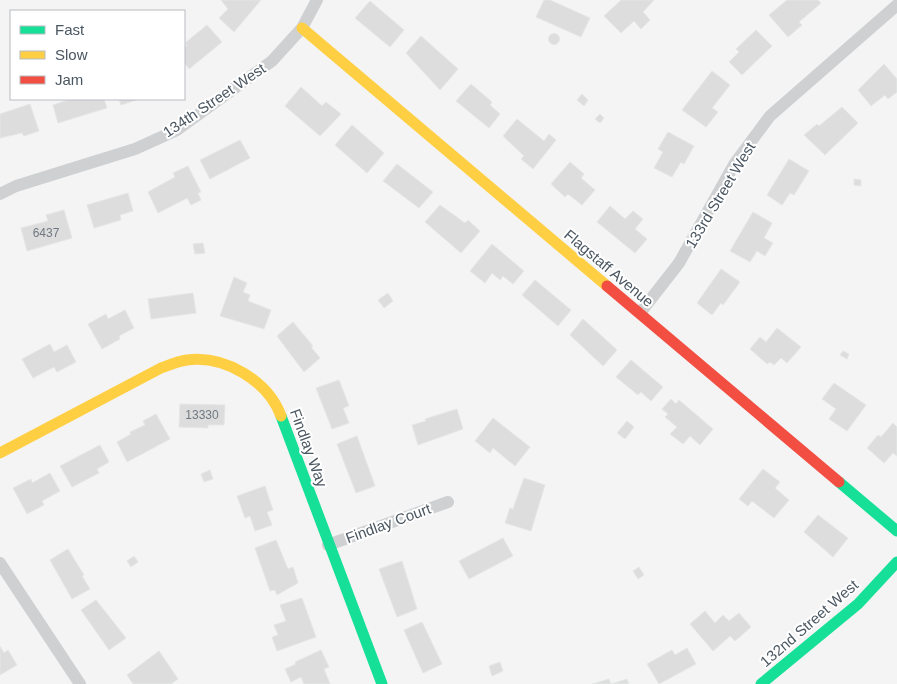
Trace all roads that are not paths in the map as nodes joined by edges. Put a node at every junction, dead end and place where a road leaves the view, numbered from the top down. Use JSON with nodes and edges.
{"nodes":[{"id":1,"x":317,"y":0,"type":"edge"},
{"id":2,"x":897,"y":5,"type":"edge"},
{"id":3,"x":302,"y":28,"type":"junction"},
{"id":4,"x":0,"y":194,"type":"edge"},
{"id":5,"x":640,"y":314,"type":"junction"},
{"id":6,"x":0,"y":453,"type":"edge"},
{"id":7,"x":448,"y":502,"type":"dead end"},
{"id":8,"x":897,"y":531,"type":"edge"},
{"id":9,"x":328,"y":545,"type":"junction"},
{"id":10,"x":897,"y":562,"type":"edge"},
{"id":11,"x":0,"y":563,"type":"edge"},
{"id":12,"x":80,"y":684,"type":"edge"},
{"id":13,"x":382,"y":684,"type":"edge"},
{"id":14,"x":761,"y":684,"type":"edge"}],
"edges":[{"from":1,"to":3,"type":"street","name":"134th Street West"},
{"from":2,"to":5,"type":"street","name":"133rd Street West"},
{"from":3,"to":4,"type":"street","name":"134th Street West"},
{"from":3,"to":5,"type":"street","name":"Flagstaff Avenue"},
{"from":5,"to":8,"type":"street","name":"Flagstaff Avenue"},
{"from":6,"to":9,"type":"street","name":"Findlay Way"},
{"from":7,"to":9,"type":"street","name":"Findlay Court"},
{"from":9,"to":13,"type":"street","name":"Findlay Way"},
{"from":10,"to":14,"type":"street","name":"132nd Street West"},
{"from":11,"to":12,"type":"street"}]}
